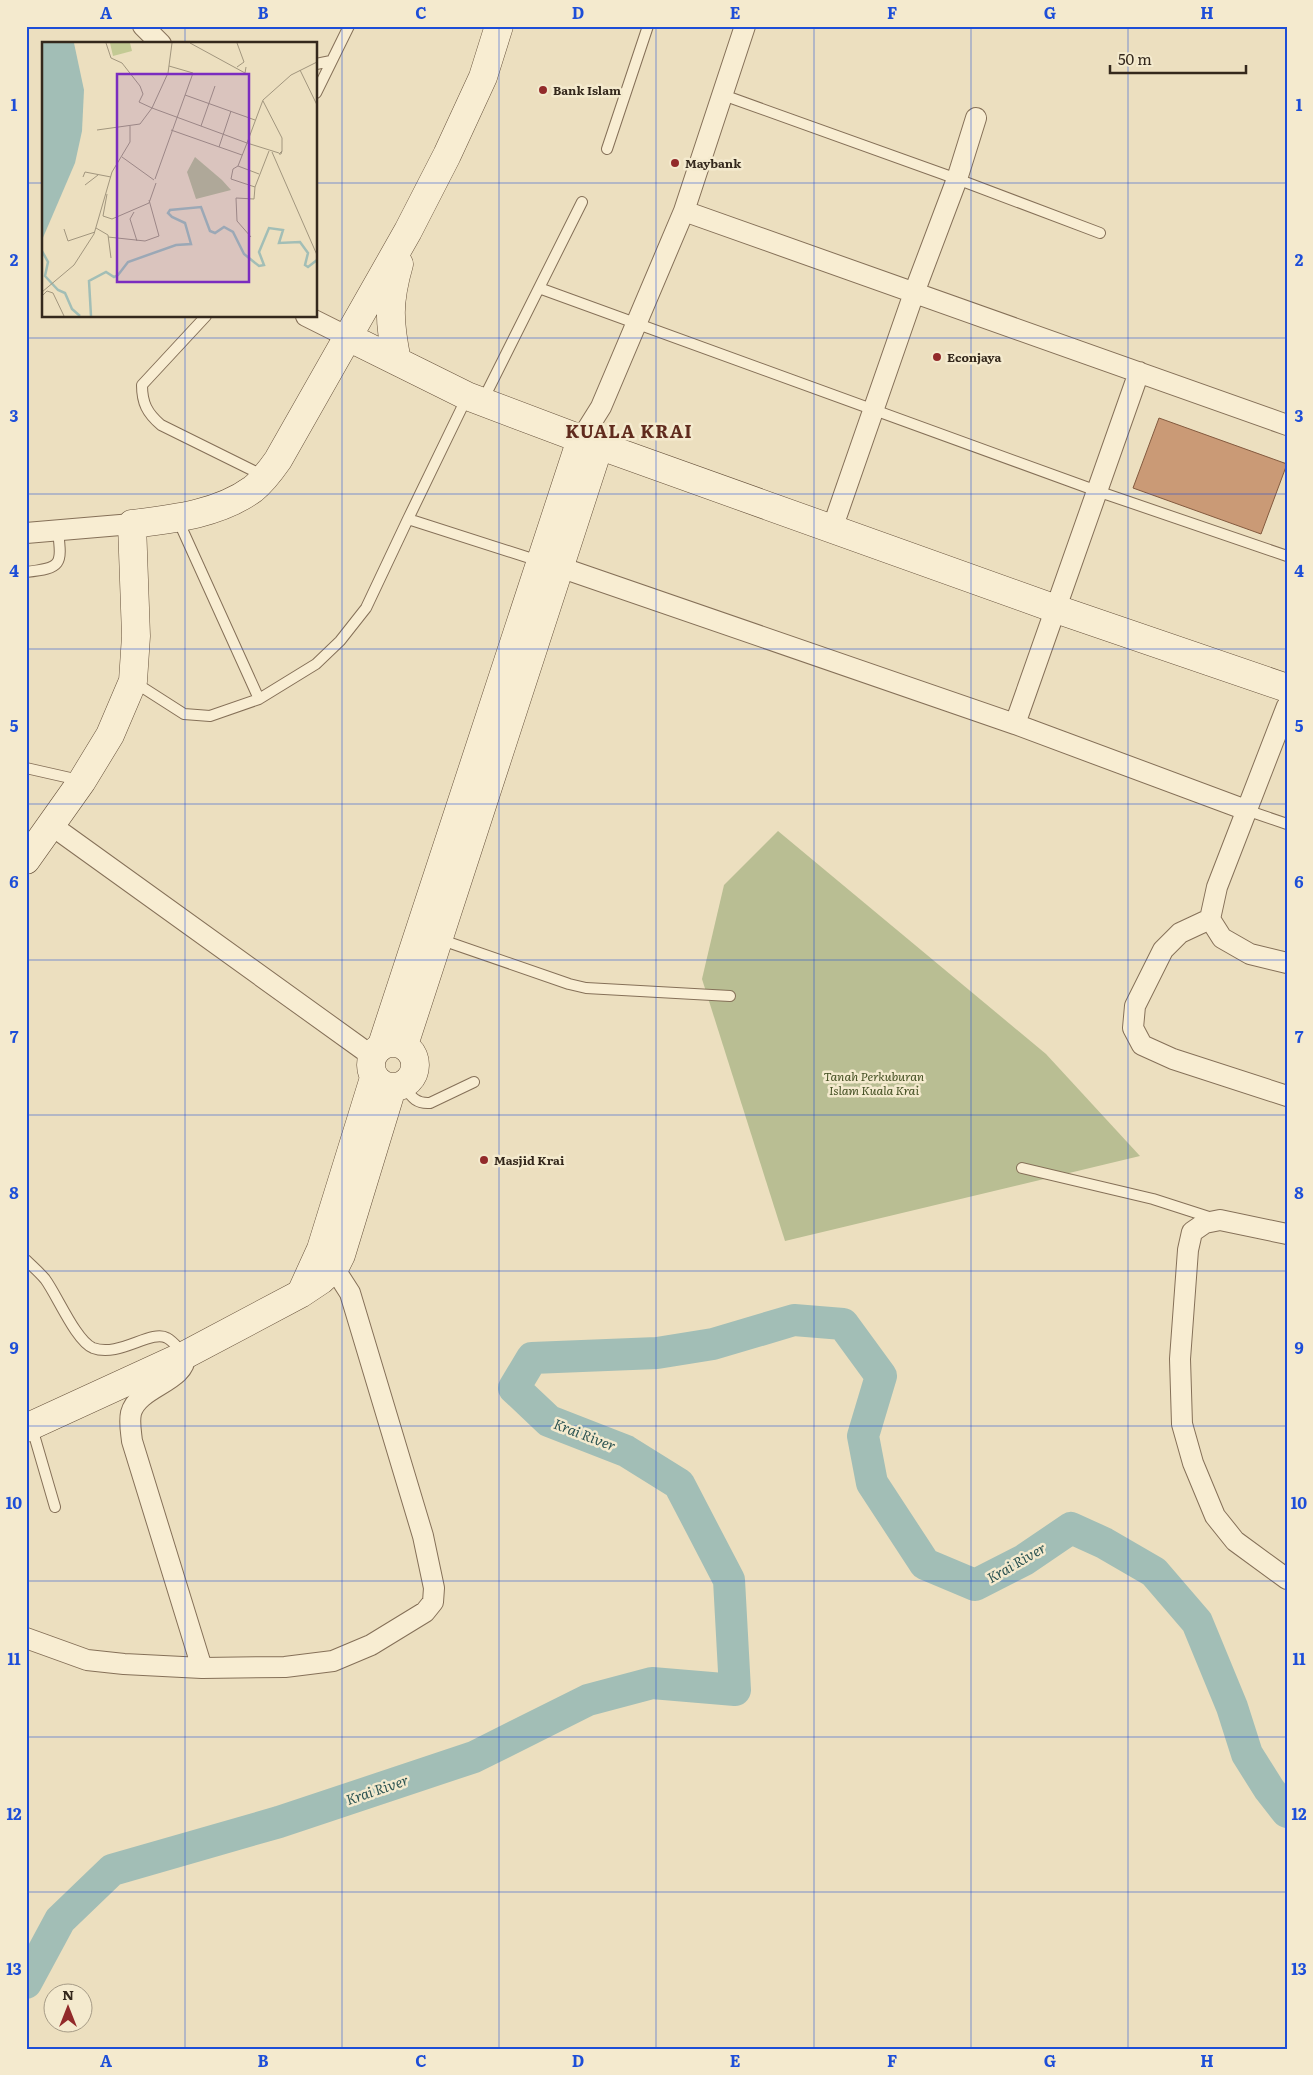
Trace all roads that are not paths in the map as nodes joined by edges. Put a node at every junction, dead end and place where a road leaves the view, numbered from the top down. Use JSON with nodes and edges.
{"nodes":[{"id":1,"x":143,"y":26,"type":"edge"},
{"id":2,"x":349,"y":26,"type":"edge"},
{"id":3,"x":499,"y":26,"type":"edge"},
{"id":4,"x":648,"y":26,"type":"edge"},
{"id":5,"x":745,"y":26,"type":"edge"},
{"id":6,"x":159,"y":42,"type":"edge"},
{"id":7,"x":331,"y":61,"type":"junction"},
{"id":8,"x":318,"y":64,"type":"edge"},
{"id":9,"x":318,"y":89,"type":"edge"},
{"id":10,"x":723,"y":95,"type":"junction"},
{"id":11,"x":976,"y":118,"type":"dead end"},
{"id":12,"x":608,"y":149,"type":"dead end"},
{"id":13,"x":957,"y":179,"type":"junction"},
{"id":14,"x":582,"y":202,"type":"dead end"},
{"id":15,"x":684,"y":211,"type":"junction"},
{"id":16,"x":408,"y":231,"type":"junction"},
{"id":17,"x":1100,"y":233,"type":"dead end"},
{"id":18,"x":539,"y":288,"type":"junction"},
{"id":19,"x":914,"y":293,"type":"junction"},
{"id":20,"x":204,"y":318,"type":"edge"},
{"id":21,"x":310,"y":318,"type":"edge"},
{"id":22,"x":636,"y":324,"type":"junction"},
{"id":23,"x":348,"y":337,"type":"junction"},
{"id":24,"x":397,"y":361,"type":"junction"},
{"id":25,"x":1139,"y":372,"type":"junction"},
{"id":26,"x":475,"y":399,"type":"junction"},
{"id":27,"x":874,"y":409,"type":"junction"},
{"id":28,"x":1287,"y":425,"type":"edge"},
{"id":29,"x":590,"y":443,"type":"junction"},
{"id":30,"x":266,"y":477,"type":"junction"},
{"id":31,"x":1097,"y":492,"type":"junction"},
{"id":32,"x":177,"y":518,"type":"junction"},
{"id":33,"x":408,"y":519,"type":"junction"},
{"id":34,"x":132,"y":524,"type":"junction"},
{"id":35,"x":832,"y":529,"type":"junction"},
{"id":36,"x":58,"y":531,"type":"junction"},
{"id":37,"x":26,"y":533,"type":"edge"},
{"id":38,"x":1287,"y":556,"type":"edge"},
{"id":39,"x":550,"y":564,"type":"junction"},
{"id":40,"x":26,"y":572,"type":"edge"},
{"id":41,"x":1056,"y":609,"type":"junction"},
{"id":42,"x":133,"y":681,"type":"junction"},
{"id":43,"x":1287,"y":688,"type":"edge"},
{"id":44,"x":259,"y":699,"type":"junction"},
{"id":45,"x":1287,"y":706,"type":"edge"},
{"id":46,"x":1015,"y":724,"type":"junction"},
{"id":47,"x":26,"y":768,"type":"edge"},
{"id":48,"x":82,"y":781,"type":"junction"},
{"id":49,"x":1246,"y":810,"type":"junction"},
{"id":50,"x":1287,"y":824,"type":"edge"},
{"id":51,"x":51,"y":825,"type":"junction"},
{"id":52,"x":26,"y":860,"type":"edge"},
{"id":53,"x":1210,"y":919,"type":"junction"},
{"id":54,"x":429,"y":935,"type":"junction"},
{"id":55,"x":1287,"y":964,"type":"edge"},
{"id":56,"x":730,"y":996,"type":"dead end"},
{"id":57,"x":388,"y":1066,"type":"junction"},
{"id":58,"x":474,"y":1082,"type":"dead end"},
{"id":59,"x":1287,"y":1096,"type":"edge"},
{"id":60,"x":1022,"y":1168,"type":"dead end"},
{"id":61,"x":1220,"y":1220,"type":"junction"},
{"id":62,"x":1287,"y":1234,"type":"edge"},
{"id":63,"x":328,"y":1258,"type":"junction"},
{"id":64,"x":26,"y":1260,"type":"edge"},
{"id":65,"x":185,"y":1355,"type":"junction"},
{"id":66,"x":29,"y":1428,"type":"edge"},
{"id":67,"x":55,"y":1507,"type":"dead end"},
{"id":68,"x":1287,"y":1579,"type":"edge"},
{"id":69,"x":26,"y":1638,"type":"edge"},
{"id":70,"x":202,"y":1668,"type":"junction"}],
"edges":[{"from":1,"to":6,"type":"street"},
{"from":2,"to":7,"type":"lane"},
{"from":3,"to":16,"type":"street"},
{"from":4,"to":12,"type":"lane"},
{"from":5,"to":10,"type":"street"},
{"from":7,"to":8,"type":"lane"},
{"from":7,"to":9,"type":"lane"},
{"from":10,"to":13,"type":"lane"},
{"from":10,"to":15,"type":"street"},
{"from":11,"to":13,"type":"street"},
{"from":13,"to":17,"type":"lane"},
{"from":13,"to":19,"type":"street"},
{"from":14,"to":18,"type":"lane"},
{"from":15,"to":19,"type":"street"},
{"from":15,"to":22,"type":"street"},
{"from":16,"to":23,"type":"street"},
{"from":16,"to":24,"type":"street"},
{"from":18,"to":22,"type":"lane"},
{"from":18,"to":26,"type":"lane"},
{"from":19,"to":25,"type":"street"},
{"from":19,"to":27,"type":"street"},
{"from":20,"to":30,"type":"lane"},
{"from":21,"to":23,"type":"street"},
{"from":22,"to":27,"type":"lane"},
{"from":22,"to":29,"type":"street"},
{"from":23,"to":24,"type":"street"},
{"from":23,"to":30,"type":"street"},
{"from":24,"to":26,"type":"street"},
{"from":25,"to":28,"type":"street"},
{"from":25,"to":31,"type":"street"},
{"from":26,"to":29,"type":"street"},
{"from":26,"to":33,"type":"lane"},
{"from":27,"to":31,"type":"lane"},
{"from":27,"to":35,"type":"street"},
{"from":29,"to":35,"type":"street"},
{"from":29,"to":39,"type":"street"},
{"from":30,"to":32,"type":"street"},
{"from":31,"to":38,"type":"lane"},
{"from":31,"to":41,"type":"street"},
{"from":32,"to":34,"type":"street"},
{"from":32,"to":44,"type":"lane"},
{"from":33,"to":39,"type":"lane"},
{"from":33,"to":44,"type":"lane"},
{"from":34,"to":36,"type":"street"},
{"from":34,"to":42,"type":"street"},
{"from":35,"to":41,"type":"street"},
{"from":36,"to":37,"type":"street"},
{"from":36,"to":40,"type":"lane"},
{"from":39,"to":46,"type":"street"},
{"from":39,"to":54,"type":"street"},
{"from":41,"to":43,"type":"street"},
{"from":41,"to":46,"type":"street"},
{"from":42,"to":44,"type":"lane"},
{"from":42,"to":48,"type":"street"},
{"from":45,"to":49,"type":"street"},
{"from":46,"to":49,"type":"street"},
{"from":47,"to":48,"type":"lane"},
{"from":48,"to":51,"type":"street"},
{"from":49,"to":50,"type":"lane"},
{"from":49,"to":53,"type":"street"},
{"from":51,"to":52,"type":"street"},
{"from":51,"to":57,"type":"street"},
{"from":53,"to":55,"type":"street"},
{"from":53,"to":59,"type":"street"},
{"from":54,"to":56,"type":"lane"},
{"from":54,"to":57,"type":"street"},
{"from":57,"to":58,"type":"lane"},
{"from":57,"to":63,"type":"street"},
{"from":60,"to":61,"type":"lane"},
{"from":61,"to":62,"type":"street"},
{"from":61,"to":68,"type":"street"},
{"from":63,"to":65,"type":"street"},
{"from":63,"to":70,"type":"street"},
{"from":64,"to":65,"type":"lane"},
{"from":65,"to":66,"type":"street"},
{"from":65,"to":70,"type":"street"},
{"from":66,"to":67,"type":"lane"},
{"from":69,"to":70,"type":"street"}]}
